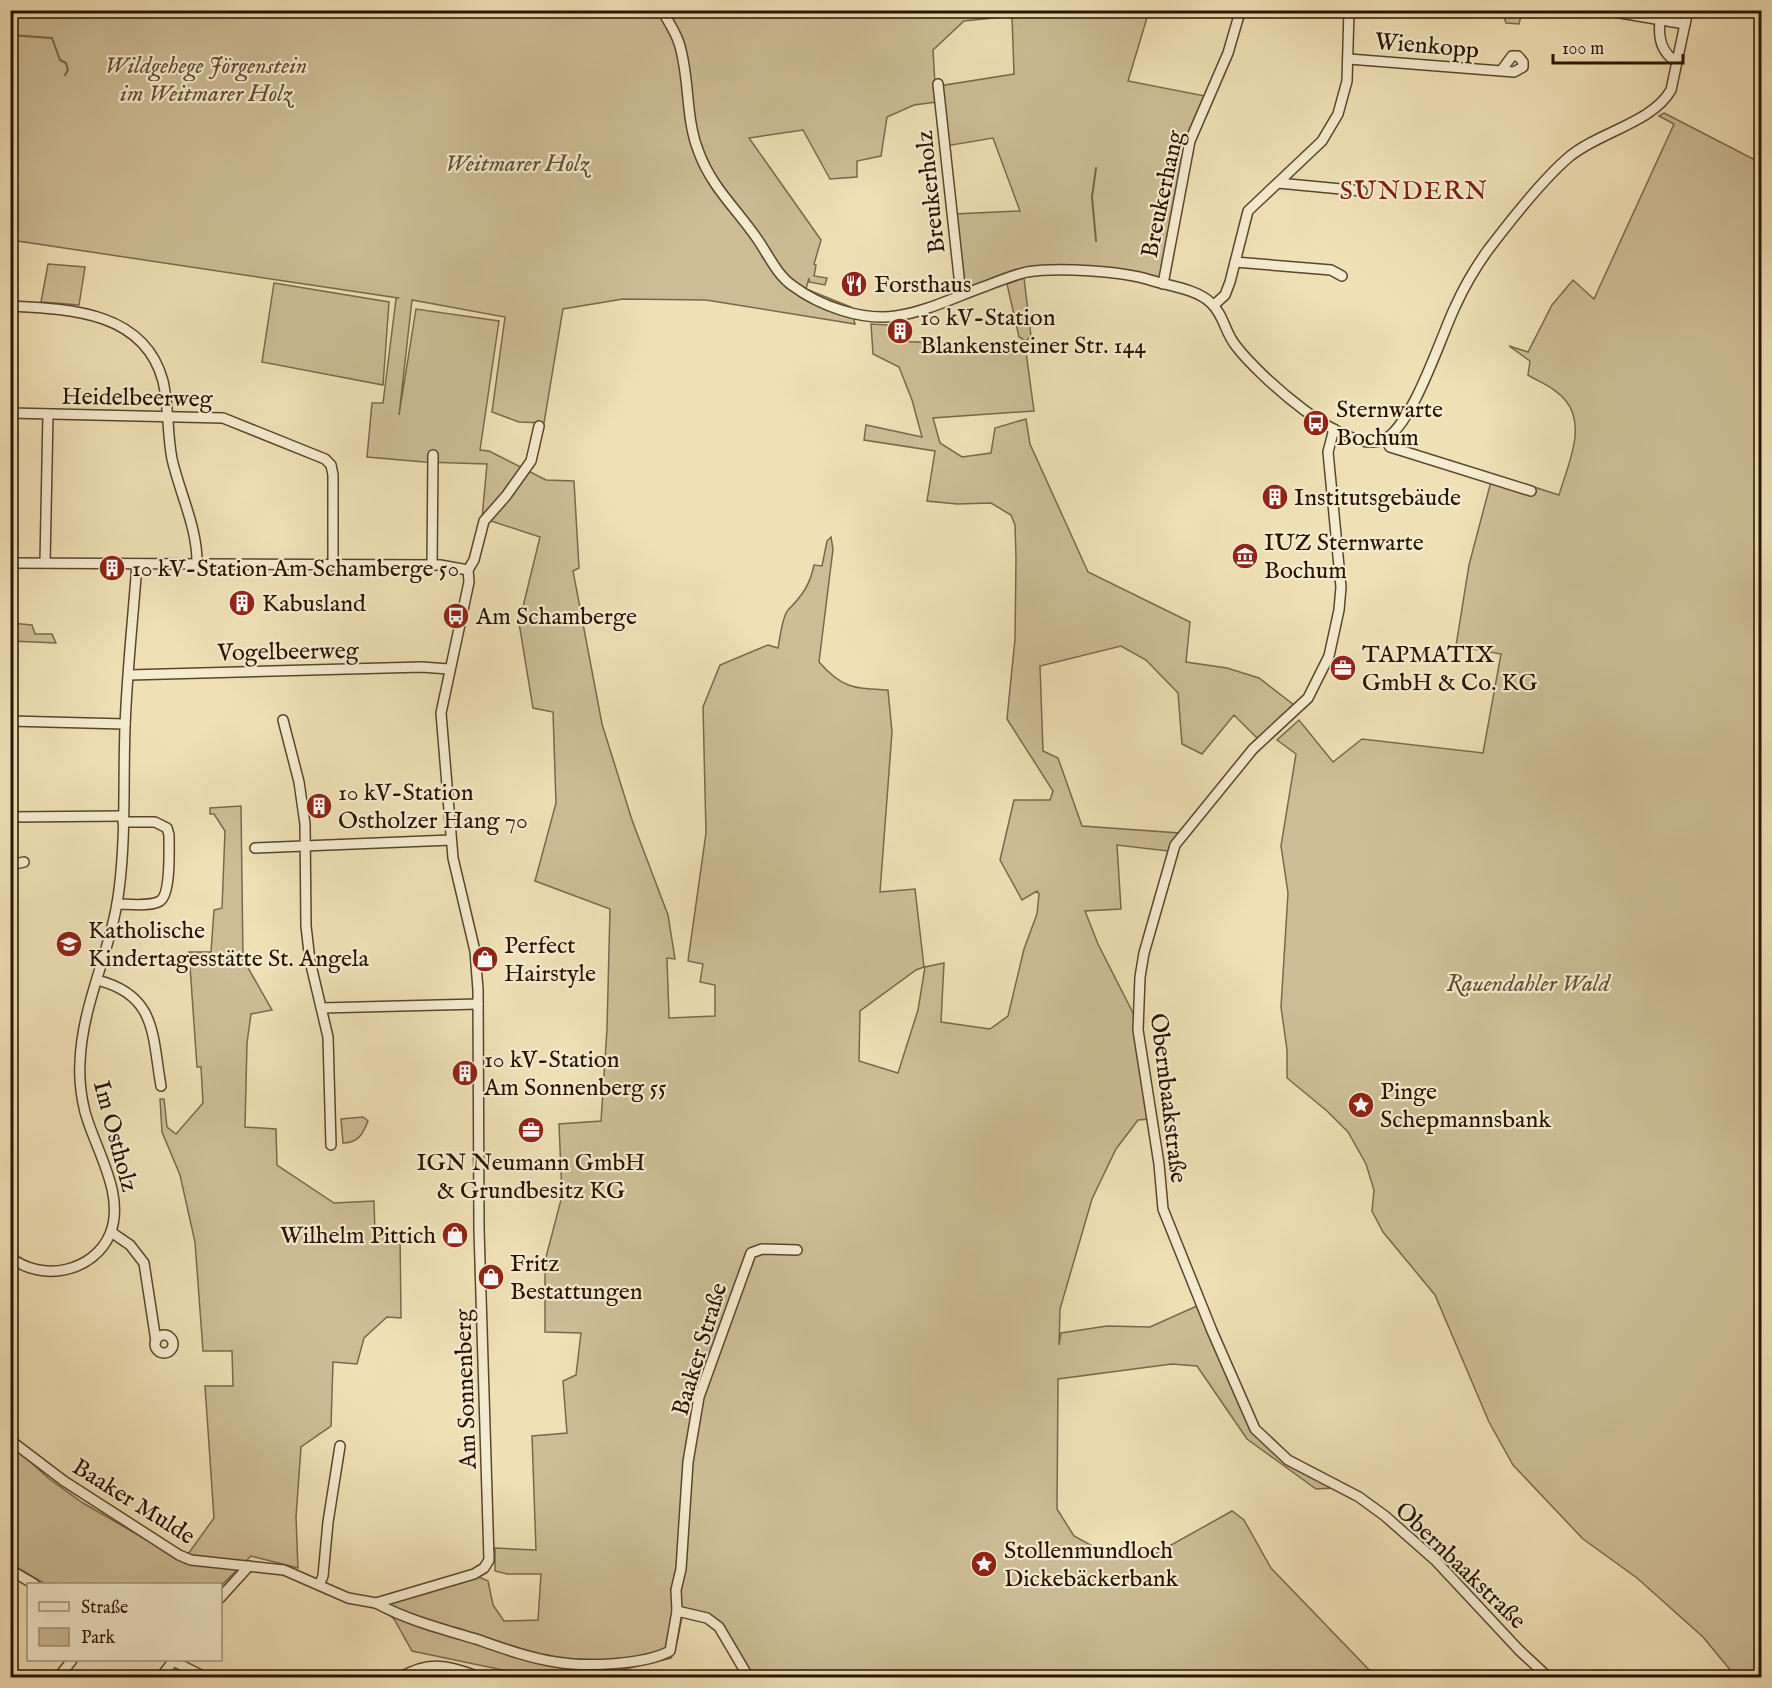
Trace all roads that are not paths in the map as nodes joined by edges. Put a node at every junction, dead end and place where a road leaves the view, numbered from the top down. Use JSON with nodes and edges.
{"nodes":[{"id":1,"x":662,"y":10,"type":"edge"},
{"id":2,"x":1349,"y":10,"type":"edge"},
{"id":3,"x":1603,"y":10,"type":"edge"},
{"id":4,"x":1688,"y":10,"type":"edge"},
{"id":5,"x":1240,"y":12,"type":"edge"},
{"id":6,"x":1660,"y":21,"type":"junction"},
{"id":7,"x":1685,"y":24,"type":"junction"},
{"id":8,"x":1349,"y":59,"type":"junction"},
{"id":9,"x":1677,"y":62,"type":"junction"},
{"id":10,"x":1501,"y":71,"type":"dead end"},
{"id":11,"x":938,"y":84,"type":"dead end"},
{"id":12,"x":1278,"y":183,"type":"junction"},
{"id":13,"x":1362,"y":191,"type":"dead end"},
{"id":14,"x":1235,"y":262,"type":"junction"},
{"id":15,"x":1342,"y":276,"type":"dead end"},
{"id":16,"x":1163,"y":284,"type":"junction"},
{"id":17,"x":960,"y":295,"type":"junction"},
{"id":18,"x":1214,"y":305,"type":"junction"},
{"id":19,"x":10,"y":306,"type":"edge"},
{"id":20,"x":10,"y":413,"type":"edge"},
{"id":21,"x":48,"y":414,"type":"junction"},
{"id":22,"x":168,"y":417,"type":"junction"},
{"id":23,"x":539,"y":426,"type":"dead end"},
{"id":24,"x":1334,"y":429,"type":"junction"},
{"id":25,"x":1385,"y":440,"type":"junction"},
{"id":26,"x":434,"y":455,"type":"dead end"},
{"id":27,"x":1531,"y":491,"type":"dead end"},
{"id":28,"x":10,"y":563,"type":"edge"},
{"id":29,"x":45,"y":563,"type":"junction"},
{"id":30,"x":137,"y":564,"type":"junction"},
{"id":31,"x":197,"y":565,"type":"junction"},
{"id":32,"x":333,"y":566,"type":"junction"},
{"id":33,"x":432,"y":566,"type":"junction"},
{"id":34,"x":468,"y":570,"type":"junction"},
{"id":35,"x":448,"y":669,"type":"junction"},
{"id":36,"x":129,"y":675,"type":"junction"},
{"id":37,"x":283,"y":720,"type":"dead end"},
{"id":38,"x":10,"y":721,"type":"edge"},
{"id":39,"x":125,"y":724,"type":"junction"},
{"id":40,"x":10,"y":817,"type":"edge"},
{"id":41,"x":123,"y":819,"type":"junction"},
{"id":42,"x":451,"y":840,"type":"junction"},
{"id":43,"x":307,"y":846,"type":"junction"},
{"id":44,"x":255,"y":848,"type":"dead end"},
{"id":45,"x":24,"y":862,"type":"dead end"},
{"id":46,"x":10,"y":865,"type":"edge"},
{"id":47,"x":117,"y":904,"type":"junction"},
{"id":48,"x":98,"y":980,"type":"junction"},
{"id":49,"x":478,"y":1004,"type":"junction"},
{"id":50,"x":322,"y":1008,"type":"junction"},
{"id":51,"x":161,"y":1086,"type":"dead end"},
{"id":52,"x":332,"y":1145,"type":"dead end"},
{"id":53,"x":111,"y":1232,"type":"junction"},
{"id":54,"x":796,"y":1250,"type":"dead end"},
{"id":55,"x":10,"y":1257,"type":"edge"},
{"id":56,"x":156,"y":1341,"type":"dead end"},
{"id":57,"x":10,"y":1440,"type":"edge"},
{"id":58,"x":340,"y":1446,"type":"dead end"},
{"id":59,"x":249,"y":1566,"type":"junction"},
{"id":60,"x":10,"y":1570,"type":"edge"},
{"id":61,"x":31,"y":1583,"type":"edge"},
{"id":62,"x":320,"y":1583,"type":"junction"},
{"id":63,"x":222,"y":1596,"type":"edge"},
{"id":64,"x":376,"y":1603,"type":"junction"},
{"id":65,"x":677,"y":1611,"type":"junction"},
{"id":66,"x":70,"y":1661,"type":"edge"},
{"id":67,"x":173,"y":1661,"type":"edge"},
{"id":68,"x":176,"y":1661,"type":"edge"},
{"id":69,"x":58,"y":1677,"type":"edge"},
{"id":70,"x":160,"y":1677,"type":"edge"},
{"id":71,"x":207,"y":1677,"type":"edge"},
{"id":72,"x":399,"y":1677,"type":"edge"},
{"id":73,"x":483,"y":1677,"type":"edge"},
{"id":74,"x":748,"y":1677,"type":"edge"},
{"id":75,"x":1550,"y":1677,"type":"edge"}],
"edges":[{"from":1,"to":17,"type":"street"},
{"from":2,"to":8,"type":"street"},
{"from":3,"to":6,"type":"street"},
{"from":4,"to":7,"type":"street"},
{"from":5,"to":16,"type":"street","name":"Breukerhang"},
{"from":6,"to":7,"type":"street"},
{"from":6,"to":9,"type":"street"},
{"from":7,"to":9,"type":"street"},
{"from":8,"to":10,"type":"street","name":"Wienkopp"},
{"from":8,"to":12,"type":"street"},
{"from":9,"to":25,"type":"street"},
{"from":11,"to":17,"type":"street","name":"Breukerholz"},
{"from":12,"to":13,"type":"street"},
{"from":12,"to":14,"type":"street"},
{"from":14,"to":15,"type":"street"},
{"from":14,"to":18,"type":"street"},
{"from":16,"to":17,"type":"street"},
{"from":16,"to":18,"type":"street"},
{"from":18,"to":24,"type":"street"},
{"from":19,"to":22,"type":"street"},
{"from":20,"to":21,"type":"street","name":"Heidelbeerweg"},
{"from":21,"to":22,"type":"street","name":"Heidelbeerweg"},
{"from":21,"to":29,"type":"street"},
{"from":22,"to":31,"type":"street"},
{"from":22,"to":32,"type":"street","name":"Heidelbeerweg"},
{"from":23,"to":34,"type":"street","name":"Am Sonnenberg"},
{"from":24,"to":25,"type":"street"},
{"from":24,"to":75,"type":"street","name":"Obernbaakstraße"},
{"from":25,"to":27,"type":"street"},
{"from":26,"to":33,"type":"street"},
{"from":28,"to":29,"type":"street"},
{"from":29,"to":30,"type":"street"},
{"from":30,"to":31,"type":"street"},
{"from":30,"to":36,"type":"street","name":"Im Ostholz"},
{"from":31,"to":32,"type":"street"},
{"from":32,"to":33,"type":"street"},
{"from":33,"to":34,"type":"street"},
{"from":34,"to":35,"type":"street","name":"Am Sonnenberg"},
{"from":35,"to":36,"type":"street","name":"Vogelbeerweg"},
{"from":35,"to":42,"type":"street","name":"Am Sonnenberg"},
{"from":36,"to":39,"type":"street","name":"Im Ostholz"},
{"from":37,"to":43,"type":"street"},
{"from":38,"to":39,"type":"street"},
{"from":39,"to":41,"type":"street","name":"Im Ostholz"},
{"from":40,"to":41,"type":"street"},
{"from":41,"to":47,"type":"street","name":"Im Ostholz"},
{"from":41,"to":47,"type":"street"},
{"from":42,"to":43,"type":"street"},
{"from":42,"to":49,"type":"street","name":"Am Sonnenberg"},
{"from":43,"to":44,"type":"street"},
{"from":43,"to":50,"type":"street"},
{"from":45,"to":46,"type":"street"},
{"from":47,"to":48,"type":"street","name":"Im Ostholz"},
{"from":48,"to":51,"type":"street"},
{"from":48,"to":53,"type":"street","name":"Im Ostholz"},
{"from":49,"to":50,"type":"street"},
{"from":49,"to":64,"type":"street","name":"Am Sonnenberg"},
{"from":50,"to":52,"type":"street"},
{"from":53,"to":55,"type":"street"},
{"from":53,"to":56,"type":"street"},
{"from":54,"to":65,"type":"street","name":"Baaker Straße"},
{"from":57,"to":59,"type":"street","name":"Baaker Mulde"},
{"from":58,"to":62,"type":"street"},
{"from":59,"to":62,"type":"street","name":"Am Sonnenberg"},
{"from":59,"to":63,"type":"street"},
{"from":60,"to":61,"type":"street"},
{"from":62,"to":64,"type":"street","name":"Am Sonnenberg"},
{"from":64,"to":65,"type":"street","name":"Baaker Straße"},
{"from":65,"to":74,"type":"street"},
{"from":66,"to":69,"type":"street"},
{"from":67,"to":70,"type":"street"},
{"from":68,"to":71,"type":"street"},
{"from":72,"to":73,"type":"street"}]}
